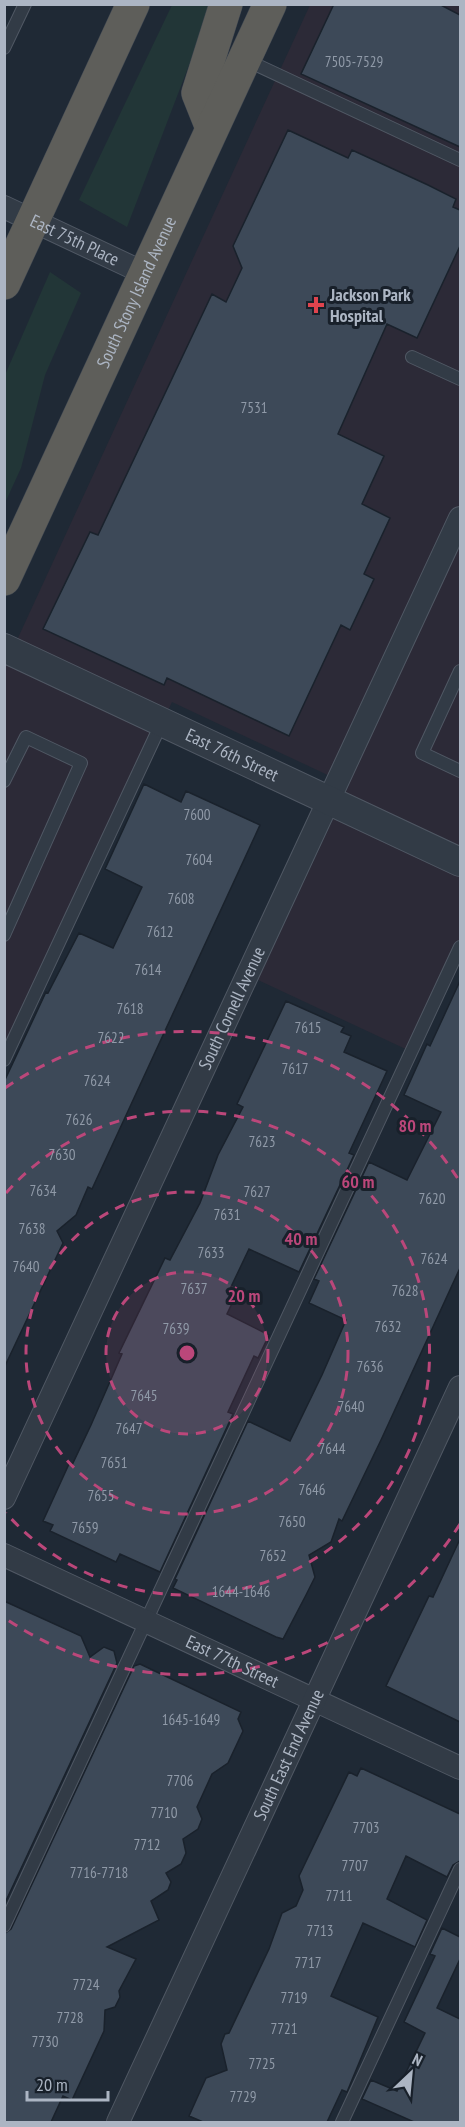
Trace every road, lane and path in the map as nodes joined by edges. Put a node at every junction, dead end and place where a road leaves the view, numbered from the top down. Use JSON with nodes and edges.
{"nodes":[{"id":1,"x":25,"y":4,"type":"edge"},
{"id":2,"x":133,"y":4,"type":"edge"},
{"id":3,"x":226,"y":4,"type":"edge"},
{"id":4,"x":270,"y":4,"type":"edge"},
{"id":5,"x":4,"y":48,"type":"edge"},
{"id":6,"x":244,"y":60,"type":"junction"},
{"id":7,"x":212,"y":128,"type":"junction"},
{"id":8,"x":460,"y":160,"type":"edge"},
{"id":9,"x":4,"y":207,"type":"edge"},
{"id":10,"x":33,"y":220,"type":"junction"},
{"id":11,"x":144,"y":273,"type":"junction"},
{"id":12,"x":4,"y":283,"type":"edge"},
{"id":13,"x":412,"y":357,"type":"dead end"},
{"id":14,"x":460,"y":379,"type":"edge"},
{"id":15,"x":460,"y":518,"type":"edge"},
{"id":16,"x":4,"y":579,"type":"edge"},
{"id":17,"x":4,"y":648,"type":"edge"},
{"id":18,"x":460,"y":671,"type":"edge"},
{"id":19,"x":162,"y":722,"type":"junction"},
{"id":20,"x":460,"y":771,"type":"edge"},
{"id":21,"x":4,"y":781,"type":"edge"},
{"id":22,"x":329,"y":800,"type":"junction"},
{"id":23,"x":460,"y":862,"type":"edge"},
{"id":24,"x":4,"y":934,"type":"edge"},
{"id":25,"x":460,"y":947,"type":"edge"},
{"id":26,"x":4,"y":1060,"type":"edge"},
{"id":27,"x":460,"y":1387,"type":"edge"},
{"id":28,"x":4,"y":1498,"type":"edge"},
{"id":29,"x":4,"y":1555,"type":"edge"},
{"id":30,"x":146,"y":1621,"type":"junction"},
{"id":31,"x":315,"y":1700,"type":"junction"},
{"id":32,"x":460,"y":1768,"type":"edge"},
{"id":33,"x":460,"y":1869,"type":"edge"},
{"id":34,"x":4,"y":1926,"type":"edge"},
{"id":35,"x":118,"y":2122,"type":"edge"},
{"id":36,"x":342,"y":2122,"type":"edge"}],
"edges":[{"from":1,"to":5,"type":"lane"},
{"from":2,"to":10,"type":"highway"},
{"from":3,"to":7,"type":"highway"},
{"from":4,"to":6,"type":"highway","name":"South Stony Island Avenue"},
{"from":6,"to":7,"type":"highway","name":"South Stony Island Avenue"},
{"from":6,"to":8,"type":"lane"},
{"from":7,"to":11,"type":"highway","name":"South Stony Island Avenue"},
{"from":9,"to":10,"type":"street","name":"East 75th Place"},
{"from":10,"to":11,"type":"street","name":"East 75th Place"},
{"from":10,"to":12,"type":"highway"},
{"from":11,"to":16,"type":"highway","name":"South Stony Island Avenue"},
{"from":13,"to":14,"type":"lane"},
{"from":15,"to":22,"type":"street","name":"South Cornell Avenue"},
{"from":17,"to":19,"type":"street","name":"East 76th Street"},
{"from":18,"to":20,"type":"lane"},
{"from":19,"to":22,"type":"street","name":"East 76th Street"},
{"from":19,"to":26,"type":"lane"},
{"from":21,"to":24,"type":"lane"},
{"from":22,"to":23,"type":"street","name":"East 76th Street"},
{"from":22,"to":28,"type":"street","name":"South Cornell Avenue"},
{"from":25,"to":30,"type":"lane"},
{"from":27,"to":31,"type":"street","name":"South East End Avenue"},
{"from":29,"to":30,"type":"street","name":"East 77th Street"},
{"from":30,"to":31,"type":"street","name":"East 77th Street"},
{"from":30,"to":34,"type":"lane"},
{"from":31,"to":32,"type":"street","name":"East 77th Street"},
{"from":31,"to":35,"type":"street","name":"South East End Avenue"},
{"from":33,"to":36,"type":"lane"}]}
